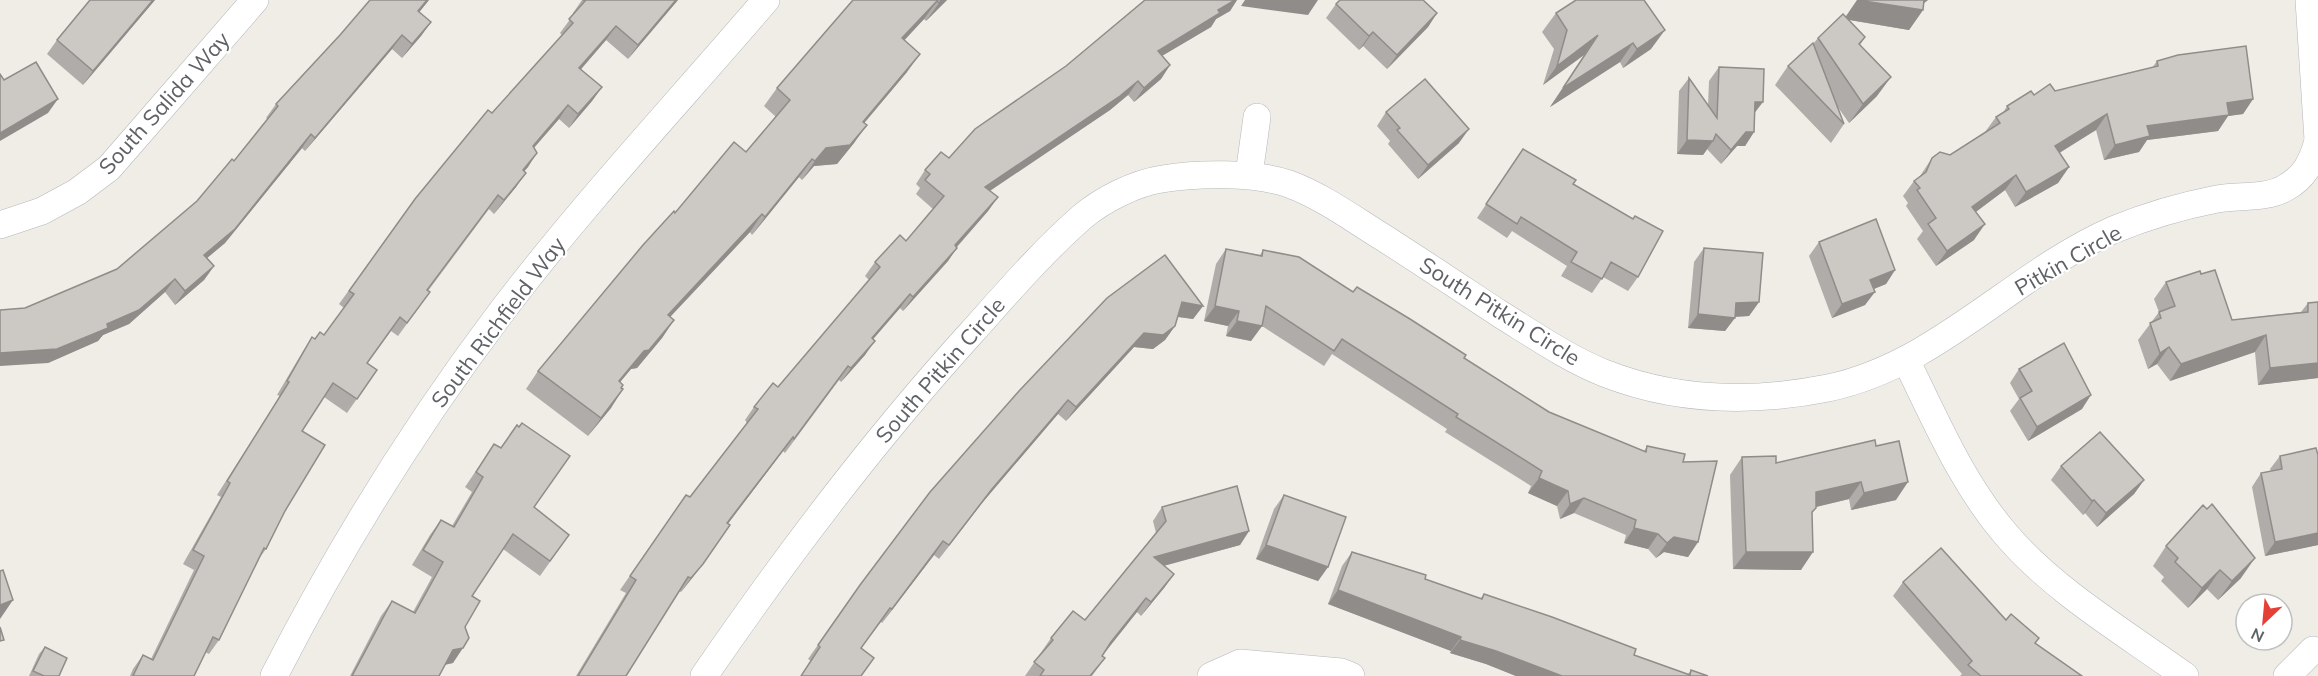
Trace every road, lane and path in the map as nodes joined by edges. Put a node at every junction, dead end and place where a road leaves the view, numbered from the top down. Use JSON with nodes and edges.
{"nodes":[{"id":1,"x":255,"y":0,"type":"edge"},
{"id":2,"x":766,"y":0,"type":"edge"},
{"id":3,"x":2309,"y":0,"type":"edge"},
{"id":4,"x":1257,"y":117,"type":"dead end"},
{"id":5,"x":2318,"y":140,"type":"edge"},
{"id":6,"x":1249,"y":175,"type":"junction"},
{"id":7,"x":0,"y":225,"type":"edge"},
{"id":8,"x":1906,"y":360,"type":"junction"},
{"id":9,"x":2313,"y":650,"type":"dead end"},
{"id":10,"x":274,"y":676,"type":"edge"},
{"id":11,"x":704,"y":676,"type":"edge"},
{"id":12,"x":1211,"y":676,"type":"edge"},
{"id":13,"x":1351,"y":676,"type":"edge"},
{"id":14,"x":2186,"y":676,"type":"edge"},
{"id":15,"x":2287,"y":676,"type":"edge"}],
"edges":[{"from":1,"to":7,"type":"street","name":"South Salida Way"},
{"from":2,"to":10,"type":"street","name":"South Richfield Way"},
{"from":3,"to":5,"type":"street"},
{"from":4,"to":6,"type":"street"},
{"from":5,"to":8,"type":"street","name":"Pitkin Circle"},
{"from":6,"to":8,"type":"street","name":"South Pitkin Circle"},
{"from":6,"to":11,"type":"street","name":"South Pitkin Circle"},
{"from":8,"to":14,"type":"street"},
{"from":9,"to":15,"type":"street"},
{"from":12,"to":13,"type":"street"}]}
